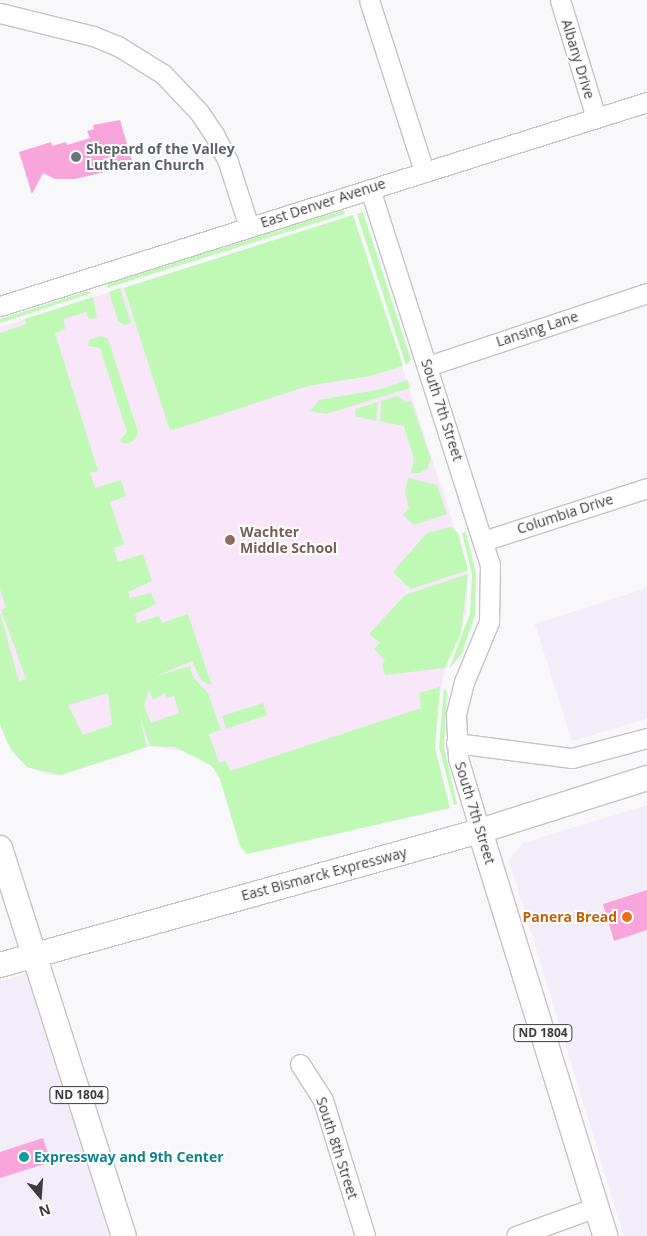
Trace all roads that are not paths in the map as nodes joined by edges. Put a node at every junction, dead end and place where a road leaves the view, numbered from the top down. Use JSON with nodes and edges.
{"nodes":[{"id":1,"x":369,"y":0,"type":"edge"},
{"id":2,"x":560,"y":0,"type":"edge"},
{"id":3,"x":0,"y":13,"type":"edge"},
{"id":4,"x":647,"y":102,"type":"edge"},
{"id":5,"x":596,"y":118,"type":"junction"},
{"id":6,"x":424,"y":171,"type":"junction"},
{"id":7,"x":370,"y":189,"type":"junction"},
{"id":8,"x":249,"y":227,"type":"junction"},
{"id":9,"x":647,"y":293,"type":"edge"},
{"id":10,"x":0,"y":306,"type":"edge"},
{"id":11,"x":428,"y":366,"type":"junction"},
{"id":12,"x":647,"y":488,"type":"edge"},
{"id":13,"x":484,"y":541,"type":"junction"},
{"id":14,"x":647,"y":738,"type":"edge"},
{"id":15,"x":456,"y":743,"type":"junction"},
{"id":16,"x":647,"y":778,"type":"edge"},
{"id":17,"x":480,"y":831,"type":"junction"},
{"id":18,"x":0,"y":848,"type":"edge"},
{"id":19,"x":34,"y":954,"type":"junction"},
{"id":20,"x":0,"y":965,"type":"edge"},
{"id":21,"x":300,"y":1064,"type":"dead end"},
{"id":22,"x":596,"y":1208,"type":"junction"},
{"id":23,"x":124,"y":1236,"type":"edge"},
{"id":24,"x":365,"y":1236,"type":"edge"},
{"id":25,"x":516,"y":1236,"type":"edge"},
{"id":26,"x":604,"y":1236,"type":"edge"}],
"edges":[{"from":1,"to":6,"type":"street"},
{"from":2,"to":5,"type":"street","name":"Albany Drive"},
{"from":3,"to":8,"type":"street"},
{"from":4,"to":5,"type":"street","name":"East Denver Avenue"},
{"from":5,"to":6,"type":"street","name":"East Denver Avenue"},
{"from":6,"to":7,"type":"street","name":"East Denver Avenue"},
{"from":7,"to":8,"type":"street","name":"East Denver Avenue"},
{"from":7,"to":11,"type":"street","name":"South 7th Street"},
{"from":8,"to":10,"type":"street","name":"East Denver Avenue"},
{"from":9,"to":11,"type":"street","name":"Lansing Lane"},
{"from":11,"to":13,"type":"street","name":"South 7th Street"},
{"from":12,"to":13,"type":"street","name":"Columbia Drive"},
{"from":13,"to":15,"type":"street","name":"South 7th Street"},
{"from":14,"to":15,"type":"street"},
{"from":15,"to":17,"type":"street","name":"South 7th Street"},
{"from":16,"to":17,"type":"main road","name":"East Bismarck Expressway"},
{"from":17,"to":19,"type":"main road","name":"East Bismarck Expressway"},
{"from":17,"to":22,"type":"main road","name":"South 7th Street","number":"ND 1804"},
{"from":18,"to":19,"type":"main road","number":"ND 1804"},
{"from":19,"to":20,"type":"main road","name":"East Bismarck Expressway"},
{"from":19,"to":23,"type":"main road","number":"ND 1804"},
{"from":21,"to":24,"type":"street","name":"South 8th Street"},
{"from":22,"to":25,"type":"street"},
{"from":22,"to":26,"type":"main road","name":"South 7th Street","number":"ND 1804"}]}
